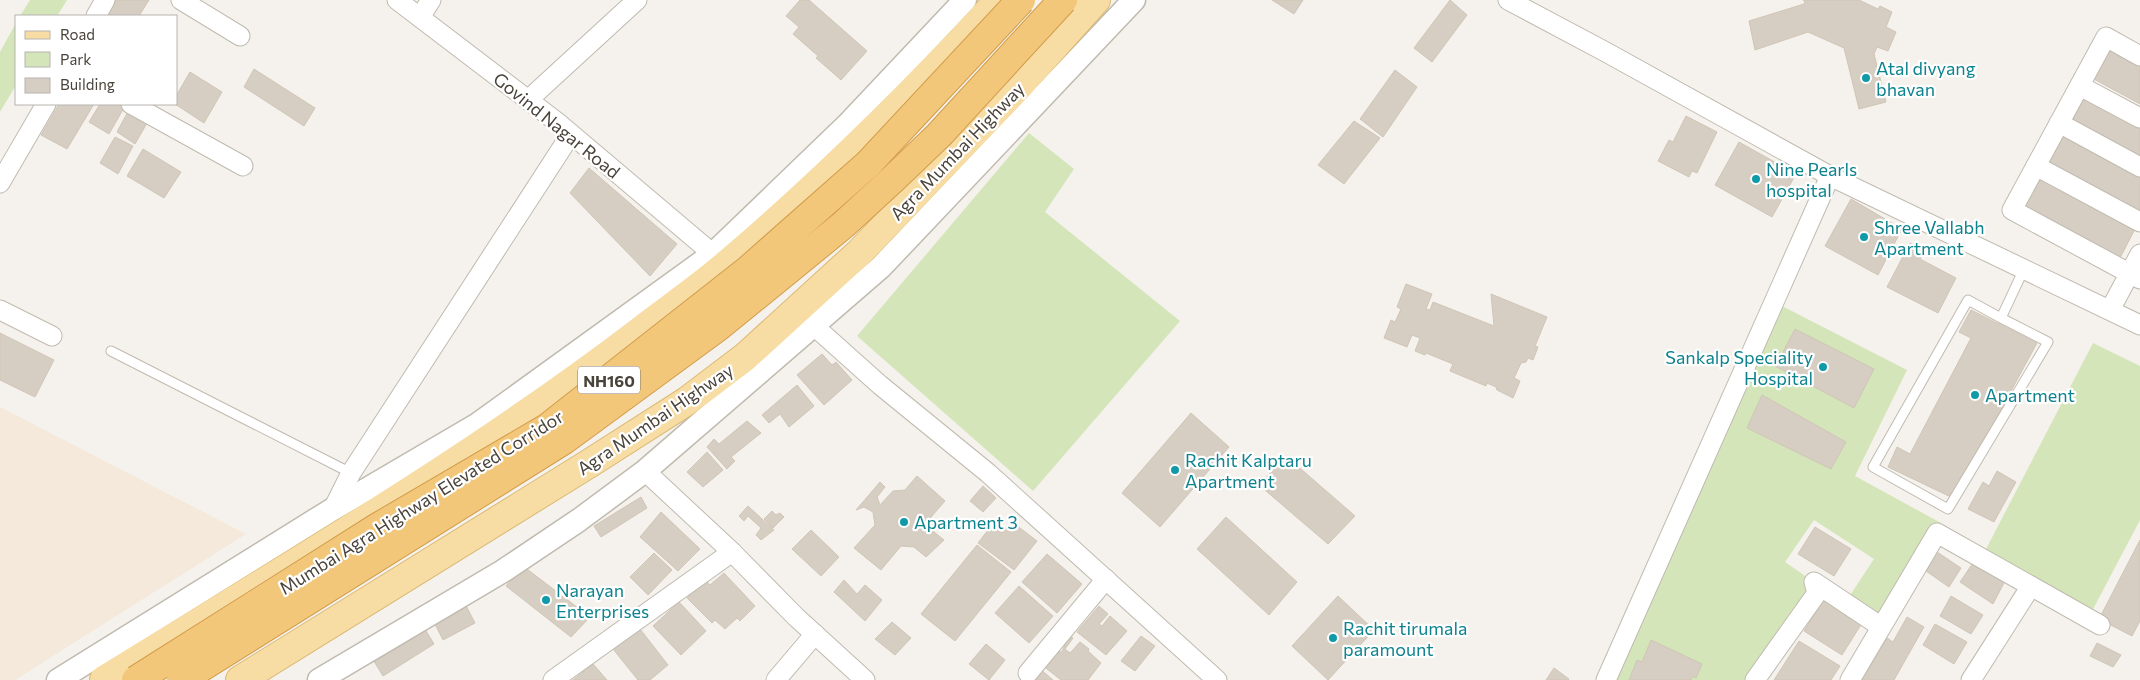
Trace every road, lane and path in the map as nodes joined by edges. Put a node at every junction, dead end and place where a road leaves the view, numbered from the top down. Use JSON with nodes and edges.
{"nodes":[{"id":1,"x":105,"y":0,"type":"edge"},
{"id":2,"x":181,"y":0,"type":"edge"},
{"id":3,"x":397,"y":0,"type":"edge"},
{"id":4,"x":431,"y":0,"type":"edge"},
{"id":5,"x":637,"y":0,"type":"edge"},
{"id":6,"x":965,"y":0,"type":"edge"},
{"id":7,"x":999,"y":0,"type":"edge"},
{"id":8,"x":1020,"y":0,"type":"edge"},
{"id":9,"x":1062,"y":0,"type":"edge"},
{"id":10,"x":1096,"y":0,"type":"edge"},
{"id":11,"x":1134,"y":0,"type":"edge"},
{"id":12,"x":1508,"y":0,"type":"edge"},
{"id":13,"x":97,"y":15,"type":"edge"},
{"id":14,"x":420,"y":18,"type":"junction"},
{"id":15,"x":240,"y":36,"type":"dead end"},
{"id":16,"x":2140,"y":56,"type":"edge"},
{"id":17,"x":2080,"y":86,"type":"junction"},
{"id":18,"x":528,"y":100,"type":"junction"},
{"id":19,"x":902,"y":100,"type":"junction"},
{"id":20,"x":45,"y":105,"type":"edge"},
{"id":21,"x":133,"y":105,"type":"edge"},
{"id":22,"x":2140,"y":118,"type":"edge"},
{"id":23,"x":2059,"y":123,"type":"junction"},
{"id":24,"x":571,"y":134,"type":"junction"},
{"id":25,"x":957,"y":152,"type":"junction"},
{"id":26,"x":243,"y":166,"type":"dead end"},
{"id":27,"x":2036,"y":166,"type":"junction"},
{"id":28,"x":2140,"y":167,"type":"edge"},
{"id":29,"x":1830,"y":176,"type":"junction"},
{"id":30,"x":0,"y":183,"type":"edge"},
{"id":31,"x":2140,"y":222,"type":"edge"},
{"id":32,"x":713,"y":254,"type":"junction"},
{"id":33,"x":2140,"y":254,"type":"edge"},
{"id":34,"x":2024,"y":269,"type":"junction"},
{"id":35,"x":2135,"y":276,"type":"edge"},
{"id":36,"x":0,"y":310,"type":"edge"},
{"id":37,"x":2110,"y":310,"type":"junction"},
{"id":38,"x":2001,"y":318,"type":"junction"},
{"id":39,"x":2140,"y":325,"type":"edge"},
{"id":40,"x":814,"y":326,"type":"junction"},
{"id":41,"x":52,"y":336,"type":"dead end"},
{"id":42,"x":111,"y":351,"type":"dead end"},
{"id":43,"x":645,"y":471,"type":"junction"},
{"id":44,"x":351,"y":473,"type":"junction"},
{"id":45,"x":333,"y":510,"type":"junction"},
{"id":46,"x":732,"y":552,"type":"junction"},
{"id":47,"x":1106,"y":579,"type":"junction"},
{"id":48,"x":2031,"y":586,"type":"junction"},
{"id":49,"x":2100,"y":625,"type":"dead end"},
{"id":50,"x":1880,"y":626,"type":"junction"},
{"id":51,"x":815,"y":634,"type":"junction"},
{"id":52,"x":1028,"y":673,"type":"dead end"},
{"id":53,"x":58,"y":680,"type":"edge"},
{"id":54,"x":104,"y":680,"type":"edge"},
{"id":55,"x":136,"y":680,"type":"edge"},
{"id":56,"x":181,"y":680,"type":"edge"},
{"id":57,"x":240,"y":680,"type":"edge"},
{"id":58,"x":318,"y":680,"type":"edge"},
{"id":59,"x":553,"y":680,"type":"edge"},
{"id":60,"x":776,"y":680,"type":"edge"},
{"id":61,"x":865,"y":680,"type":"edge"},
{"id":62,"x":1217,"y":680,"type":"edge"},
{"id":63,"x":1606,"y":680,"type":"edge"},
{"id":64,"x":1755,"y":680,"type":"edge"},
{"id":65,"x":1850,"y":680,"type":"edge"},
{"id":66,"x":1970,"y":680,"type":"edge"}],
"edges":[{"from":1,"to":13,"type":"street"},
{"from":2,"to":15,"type":"street"},
{"from":3,"to":14,"type":"street","name":"Govind Nagar Road"},
{"from":4,"to":14,"type":"street"},
{"from":5,"to":18,"type":"street"},
{"from":6,"to":32,"type":"street"},
{"from":7,"to":19,"type":"main road"},
{"from":8,"to":55,"type":"highway","name":"Mumbai Agra Highway Elevated Corridor","number":"NH160","bridge":true},
{"from":9,"to":56,"type":"highway","name":"Mumbai Agra Highway Elevated Corridor","number":"NH160","bridge":true},
{"from":10,"to":25,"type":"main road","name":"Agra Mumbai Highway"},
{"from":11,"to":40,"type":"street"},
{"from":12,"to":29,"type":"street"},
{"from":14,"to":18,"type":"street","name":"Govind Nagar Road"},
{"from":16,"to":17,"type":"street"},
{"from":17,"to":22,"type":"street"},
{"from":17,"to":23,"type":"street"},
{"from":18,"to":24,"type":"street","name":"Govind Nagar Road"},
{"from":19,"to":25,"type":"main road"},
{"from":19,"to":54,"type":"main road"},
{"from":20,"to":30,"type":"street"},
{"from":21,"to":26,"type":"street"},
{"from":23,"to":27,"type":"street"},
{"from":23,"to":28,"type":"street"},
{"from":24,"to":32,"type":"street","name":"Govind Nagar Road"},
{"from":24,"to":44,"type":"street"},
{"from":25,"to":57,"type":"main road","name":"Agra Mumbai Highway"},
{"from":27,"to":31,"type":"street"},
{"from":27,"to":35,"type":"street"},
{"from":29,"to":34,"type":"street"},
{"from":29,"to":63,"type":"street"},
{"from":32,"to":45,"type":"street"},
{"from":33,"to":35,"type":"street"},
{"from":34,"to":37,"type":"street"},
{"from":34,"to":38,"type":"lane"},
{"from":35,"to":37,"type":"street"},
{"from":36,"to":41,"type":"street"},
{"from":37,"to":39,"type":"street"},
{"from":38,"to":38,"type":"lane"},
{"from":40,"to":43,"type":"street"},
{"from":40,"to":47,"type":"street"},
{"from":42,"to":44,"type":"lane"},
{"from":43,"to":46,"type":"street"},
{"from":43,"to":58,"type":"street"},
{"from":44,"to":45,"type":"street"},
{"from":45,"to":53,"type":"street"},
{"from":46,"to":51,"type":"street"},
{"from":46,"to":59,"type":"street"},
{"from":47,"to":52,"type":"street"},
{"from":47,"to":62,"type":"street"},
{"from":48,"to":49,"type":"street"},
{"from":48,"to":50,"type":"street"},
{"from":48,"to":66,"type":"street"},
{"from":50,"to":64,"type":"street"},
{"from":50,"to":65,"type":"street"},
{"from":51,"to":60,"type":"street"},
{"from":51,"to":61,"type":"street"}]}
